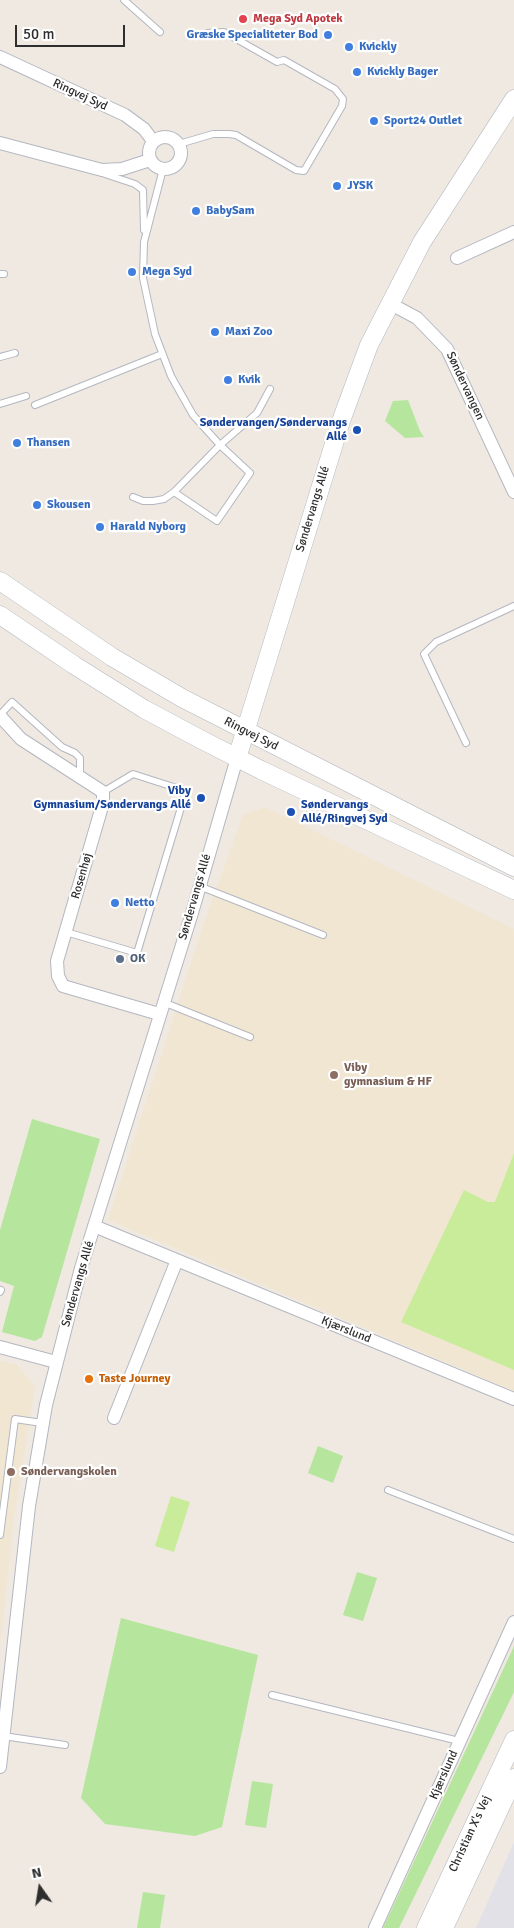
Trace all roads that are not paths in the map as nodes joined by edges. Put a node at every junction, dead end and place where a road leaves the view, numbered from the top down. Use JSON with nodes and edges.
{"nodes":[{"id":1,"x":124,"y":0,"type":"edge"},
{"id":2,"x":160,"y":32,"type":"dead end"},
{"id":3,"x":208,"y":33,"type":"dead end"},
{"id":4,"x":0,"y":57,"type":"edge"},
{"id":5,"x":514,"y":99,"type":"edge"},
{"id":6,"x":153,"y":142,"type":"junction"},
{"id":7,"x":0,"y":143,"type":"edge"},
{"id":8,"x":179,"y":144,"type":"junction"},
{"id":9,"x":150,"y":160,"type":"junction"},
{"id":10,"x":90,"y":168,"type":"junction"},
{"id":11,"x":163,"y":169,"type":"junction"},
{"id":12,"x":514,"y":232,"type":"edge"},
{"id":13,"x":144,"y":242,"type":"junction"},
{"id":14,"x":457,"y":258,"type":"dead end"},
{"id":15,"x":389,"y":303,"type":"junction"},
{"id":16,"x":15,"y":353,"type":"dead end"},
{"id":17,"x":162,"y":354,"type":"junction"},
{"id":18,"x":0,"y":358,"type":"edge"},
{"id":19,"x":270,"y":389,"type":"dead end"},
{"id":20,"x":26,"y":396,"type":"dead end"},
{"id":21,"x":0,"y":404,"type":"edge"},
{"id":22,"x":35,"y":405,"type":"dead end"},
{"id":23,"x":220,"y":445,"type":"junction"},
{"id":24,"x":174,"y":492,"type":"junction"},
{"id":25,"x":514,"y":492,"type":"edge"},
{"id":26,"x":133,"y":496,"type":"dead end"},
{"id":27,"x":0,"y":581,"type":"edge"},
{"id":28,"x":514,"y":606,"type":"edge"},
{"id":29,"x":0,"y":615,"type":"edge"},
{"id":30,"x":0,"y":715,"type":"edge"},
{"id":31,"x":245,"y":731,"type":"junction"},
{"id":32,"x":466,"y":743,"type":"dead end"},
{"id":33,"x":237,"y":758,"type":"junction"},
{"id":34,"x":80,"y":776,"type":"junction"},
{"id":35,"x":103,"y":792,"type":"junction"},
{"id":36,"x":514,"y":867,"type":"edge"},
{"id":37,"x":200,"y":886,"type":"junction"},
{"id":38,"x":514,"y":890,"type":"edge"},
{"id":39,"x":66,"y":932,"type":"junction"},
{"id":40,"x":323,"y":935,"type":"dead end"},
{"id":41,"x":161,"y":1008,"type":"junction"},
{"id":42,"x":250,"y":1037,"type":"dead end"},
{"id":43,"x":94,"y":1226,"type":"junction"},
{"id":44,"x":177,"y":1260,"type":"junction"},
{"id":45,"x":0,"y":1347,"type":"edge"},
{"id":46,"x":56,"y":1362,"type":"junction"},
{"id":47,"x":514,"y":1399,"type":"edge"},
{"id":48,"x":114,"y":1418,"type":"dead end"},
{"id":49,"x":42,"y":1423,"type":"junction"},
{"id":50,"x":388,"y":1490,"type":"dead end"},
{"id":51,"x":0,"y":1534,"type":"edge"},
{"id":52,"x":514,"y":1539,"type":"edge"},
{"id":53,"x":514,"y":1622,"type":"edge"},
{"id":54,"x":4,"y":1686,"type":"edge"},
{"id":55,"x":272,"y":1696,"type":"dead end"},
{"id":56,"x":3,"y":1736,"type":"junction"},
{"id":57,"x":514,"y":1740,"type":"edge"},
{"id":58,"x":460,"y":1741,"type":"junction"},
{"id":59,"x":65,"y":1745,"type":"dead end"},
{"id":60,"x":0,"y":1767,"type":"edge"},
{"id":61,"x":514,"y":1778,"type":"edge"},
{"id":62,"x":375,"y":1928,"type":"edge"},
{"id":63,"x":426,"y":1928,"type":"edge"},
{"id":64,"x":444,"y":1928,"type":"edge"}],
"edges":[{"from":1,"to":2,"type":"lane"},
{"from":3,"to":8,"type":"lane"},
{"from":4,"to":6,"type":"street","name":"Ringvej Syd"},
{"from":5,"to":15,"type":"main road","name":"Søndervangs Allé"},
{"from":6,"to":8,"type":"street"},
{"from":6,"to":9,"type":"street"},
{"from":7,"to":10,"type":"street"},
{"from":8,"to":11,"type":"street"},
{"from":9,"to":10,"type":"street"},
{"from":9,"to":11,"type":"street"},
{"from":10,"to":13,"type":"lane"},
{"from":11,"to":13,"type":"lane"},
{"from":12,"to":14,"type":"street"},
{"from":13,"to":17,"type":"lane"},
{"from":15,"to":25,"type":"street","name":"Søndervangen"},
{"from":15,"to":31,"type":"main road","name":"Søndervangs Allé"},
{"from":16,"to":18,"type":"lane"},
{"from":17,"to":22,"type":"lane"},
{"from":17,"to":23,"type":"lane"},
{"from":19,"to":23,"type":"lane"},
{"from":20,"to":21,"type":"lane"},
{"from":23,"to":24,"type":"lane"},
{"from":23,"to":24,"type":"lane"},
{"from":24,"to":26,"type":"lane"},
{"from":27,"to":31,"type":"main road","name":"Ringvej Syd"},
{"from":28,"to":32,"type":"lane"},
{"from":29,"to":33,"type":"main road"},
{"from":30,"to":34,"type":"street"},
{"from":30,"to":34,"type":"lane"},
{"from":31,"to":33,"type":"main road","name":"Søndervangs Allé"},
{"from":31,"to":36,"type":"main road","name":"Ringvej Syd"},
{"from":33,"to":37,"type":"street","name":"Søndervangs Allé"},
{"from":33,"to":38,"type":"main road"},
{"from":34,"to":35,"type":"street"},
{"from":35,"to":39,"type":"street","name":"Rosenhøj"},
{"from":35,"to":39,"type":"lane"},
{"from":37,"to":40,"type":"lane"},
{"from":37,"to":41,"type":"street","name":"Søndervangs Allé"},
{"from":39,"to":41,"type":"street","name":"Rosenhøj"},
{"from":41,"to":42,"type":"lane"},
{"from":41,"to":43,"type":"street","name":"Søndervangs Allé"},
{"from":43,"to":44,"type":"street","name":"Kjærslund"},
{"from":43,"to":46,"type":"street","name":"Søndervangs Allé"},
{"from":44,"to":47,"type":"street","name":"Kjærslund"},
{"from":44,"to":48,"type":"street"},
{"from":45,"to":46,"type":"street"},
{"from":46,"to":49,"type":"street","name":"Søndervangs Allé"},
{"from":49,"to":51,"type":"lane"},
{"from":49,"to":54,"type":"street","name":"Søndervangs Allé"},
{"from":50,"to":52,"type":"lane"},
{"from":53,"to":58,"type":"street","name":"Kjærslund"},
{"from":54,"to":56,"type":"street","name":"Søndervangs Allé"},
{"from":55,"to":58,"type":"lane"},
{"from":56,"to":59,"type":"lane"},
{"from":56,"to":60,"type":"street","name":"Søndervangs Allé"},
{"from":57,"to":63,"type":"main road","name":"Christian X's Vej"},
{"from":58,"to":62,"type":"street","name":"Kjærslund"},
{"from":61,"to":64,"type":"main road","name":"Christian X's Vej"}]}
